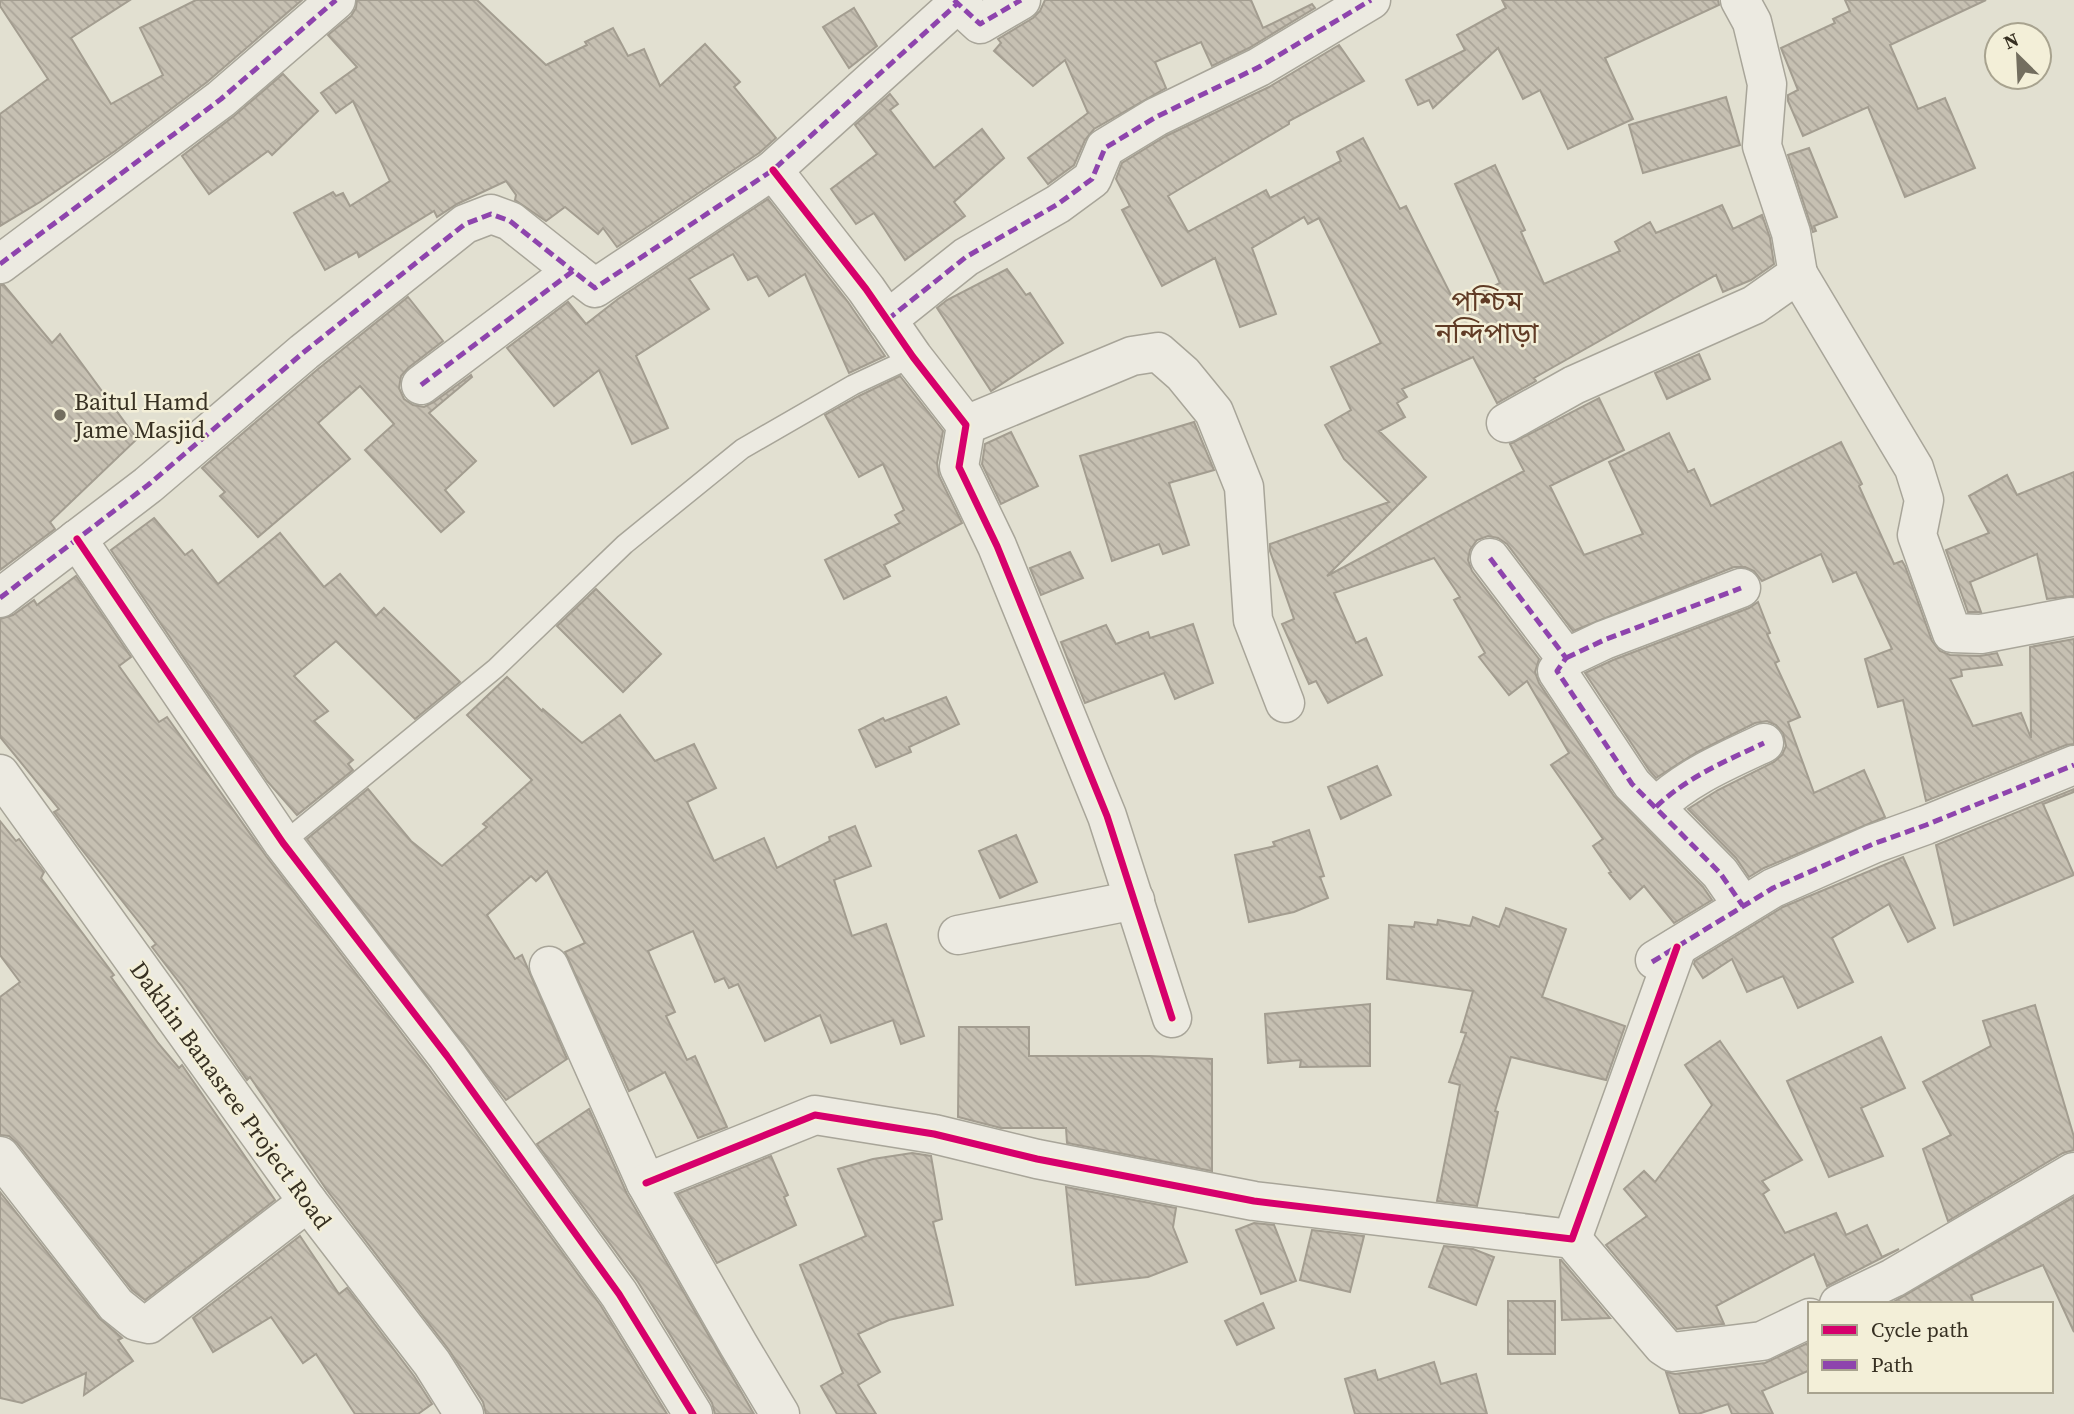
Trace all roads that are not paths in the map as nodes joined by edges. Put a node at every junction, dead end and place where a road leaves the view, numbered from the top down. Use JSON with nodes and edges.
{"nodes":[{"id":1,"x":337,"y":0,"type":"edge"},
{"id":2,"x":1021,"y":0,"type":"edge"},
{"id":3,"x":1371,"y":0,"type":"edge"},
{"id":4,"x":1740,"y":0,"type":"edge"},
{"id":5,"x":956,"y":2,"type":"edge"},
{"id":6,"x":773,"y":170,"type":"junction"},
{"id":7,"x":0,"y":264,"type":"edge"},
{"id":8,"x":573,"y":271,"type":"junction"},
{"id":9,"x":1798,"y":274,"type":"junction"},
{"id":10,"x":887,"y":320,"type":"junction"},
{"id":11,"x":912,"y":357,"type":"junction"},
{"id":12,"x":421,"y":385,"type":"dead end"},
{"id":13,"x":1506,"y":423,"type":"dead end"},
{"id":14,"x":966,"y":425,"type":"junction"},
{"id":15,"x":76,"y":539,"type":"junction"},
{"id":16,"x":1490,"y":558,"type":"dead end"},
{"id":17,"x":1741,"y":588,"type":"dead end"},
{"id":18,"x":0,"y":598,"type":"edge"},
{"id":19,"x":2071,"y":617,"type":"dead end"},
{"id":20,"x":1566,"y":658,"type":"junction"},
{"id":21,"x":1285,"y":703,"type":"dead end"},
{"id":22,"x":1764,"y":743,"type":"dead end"},
{"id":23,"x":2074,"y":765,"type":"edge"},
{"id":24,"x":0,"y":774,"type":"edge"},
{"id":25,"x":1656,"y":807,"type":"junction"},
{"id":26,"x":283,"y":843,"type":"junction"},
{"id":27,"x":1135,"y":900,"type":"junction"},
{"id":28,"x":1743,"y":906,"type":"junction"},
{"id":29,"x":958,"y":935,"type":"dead end"},
{"id":30,"x":549,"y":966,"type":"dead end"},
{"id":31,"x":1172,"y":1018,"type":"dead end"},
{"id":32,"x":0,"y":1156,"type":"edge"},
{"id":33,"x":2074,"y":1172,"type":"edge"},
{"id":34,"x":646,"y":1183,"type":"junction"},
{"id":35,"x":308,"y":1202,"type":"junction"},
{"id":36,"x":1572,"y":1239,"type":"junction"},
{"id":37,"x":1843,"y":1302,"type":"edge"},
{"id":38,"x":1808,"y":1319,"type":"edge"},
{"id":39,"x":464,"y":1414,"type":"edge"},
{"id":40,"x":693,"y":1414,"type":"edge"},
{"id":41,"x":780,"y":1414,"type":"edge"}],
"edges":[{"from":1,"to":7,"type":"street"},
{"from":2,"to":5,"type":"street"},
{"from":3,"to":10,"type":"street"},
{"from":4,"to":9,"type":"street"},
{"from":5,"to":6,"type":"street"},
{"from":6,"to":8,"type":"street"},
{"from":6,"to":10,"type":"street"},
{"from":8,"to":12,"type":"street"},
{"from":8,"to":15,"type":"street"},
{"from":9,"to":13,"type":"street"},
{"from":9,"to":19,"type":"street"},
{"from":10,"to":11,"type":"street"},
{"from":11,"to":14,"type":"street"},
{"from":11,"to":26,"type":"lane"},
{"from":14,"to":21,"type":"street"},
{"from":14,"to":27,"type":"street"},
{"from":15,"to":18,"type":"street"},
{"from":15,"to":26,"type":"street"},
{"from":16,"to":20,"type":"street"},
{"from":17,"to":20,"type":"street"},
{"from":20,"to":25,"type":"street"},
{"from":22,"to":25,"type":"street"},
{"from":23,"to":28,"type":"street"},
{"from":24,"to":35,"type":"street","name":"Dakhin Banasree Project Road"},
{"from":25,"to":28,"type":"street"},
{"from":26,"to":40,"type":"street"},
{"from":27,"to":29,"type":"street"},
{"from":27,"to":31,"type":"street"},
{"from":28,"to":36,"type":"street"},
{"from":30,"to":34,"type":"street"},
{"from":32,"to":35,"type":"street"},
{"from":33,"to":37,"type":"street"},
{"from":34,"to":36,"type":"street"},
{"from":34,"to":41,"type":"street"},
{"from":35,"to":39,"type":"street","name":"Dakhin Banasree Project Road"},
{"from":36,"to":38,"type":"street"}]}
